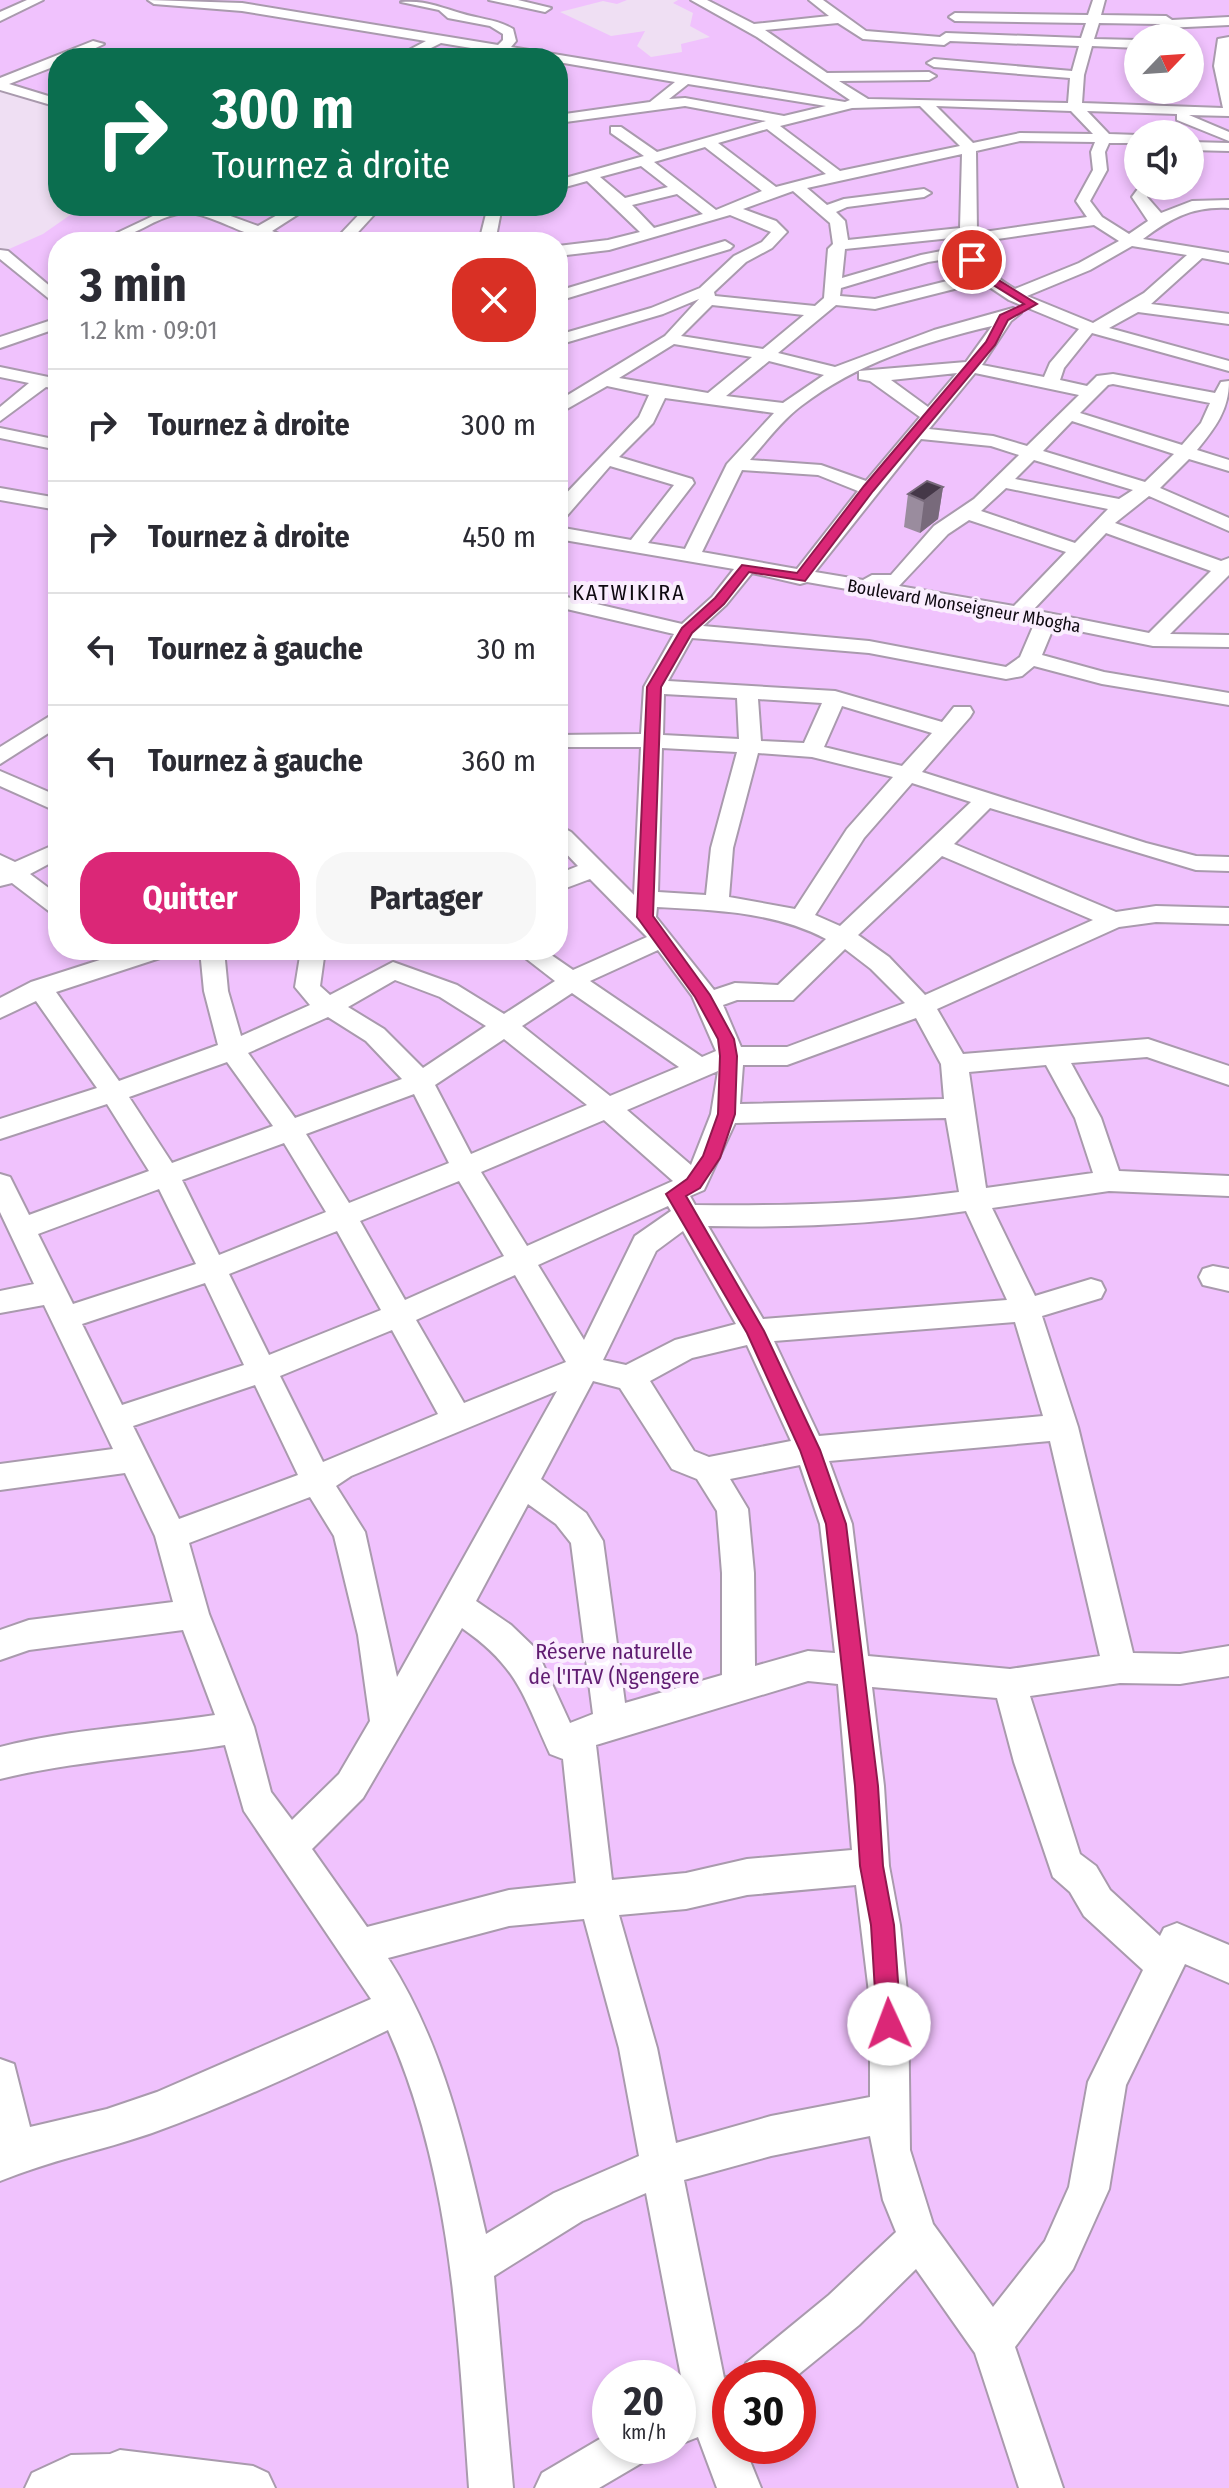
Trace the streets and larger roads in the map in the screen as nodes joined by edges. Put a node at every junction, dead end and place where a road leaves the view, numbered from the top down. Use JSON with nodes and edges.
{"nodes":[{"id":1,"x":37,"y":0,"type":"edge"},
{"id":2,"x":154,"y":0,"type":"edge"},
{"id":3,"x":495,"y":0,"type":"edge"},
{"id":4,"x":697,"y":0,"type":"edge"},
{"id":5,"x":815,"y":0,"type":"edge"},
{"id":6,"x":956,"y":0,"type":"edge"},
{"id":7,"x":1026,"y":0,"type":"edge"},
{"id":8,"x":1099,"y":0,"type":"edge"},
{"id":9,"x":331,"y":5,"type":"dead end"},
{"id":10,"x":400,"y":7,"type":"edge"},
{"id":11,"x":545,"y":8,"type":"dead end"},
{"id":12,"x":0,"y":17,"type":"edge"},
{"id":13,"x":862,"y":17,"type":"dead end"},
{"id":14,"x":955,"y":17,"type":"junction"},
{"id":15,"x":310,"y":18,"type":"junction"},
{"id":16,"x":1020,"y":18,"type":"junction"},
{"id":17,"x":839,"y":19,"type":"junction"},
{"id":18,"x":1094,"y":19,"type":"junction"},
{"id":19,"x":1229,"y":21,"type":"edge"},
{"id":20,"x":1166,"y":22,"type":"edge"},
{"id":21,"x":373,"y":28,"type":"junction"},
{"id":22,"x":750,"y":28,"type":"junction"},
{"id":23,"x":442,"y":38,"type":"junction"},
{"id":24,"x":864,"y":38,"type":"junction"},
{"id":25,"x":1014,"y":38,"type":"junction"},
{"id":26,"x":945,"y":39,"type":"junction"},
{"id":27,"x":1088,"y":41,"type":"junction"},
{"id":28,"x":1229,"y":41,"type":"edge"},
{"id":29,"x":1124,"y":43,"type":"edge"},
{"id":30,"x":98,"y":44,"type":"dead end"},
{"id":31,"x":88,"y":48,"type":"edge"},
{"id":32,"x":422,"y":48,"type":"edge"},
{"id":33,"x":502,"y":48,"type":"joint"},
{"id":34,"x":568,"y":63,"type":"edge"},
{"id":35,"x":48,"y":64,"type":"edge"},
{"id":36,"x":1224,"y":64,"type":"edge"},
{"id":37,"x":932,"y":70,"type":"junction"},
{"id":38,"x":1077,"y":75,"type":"junction"},
{"id":39,"x":821,"y":77,"type":"junction"},
{"id":40,"x":687,"y":78,"type":"junction"},
{"id":41,"x":0,"y":84,"type":"edge"},
{"id":42,"x":1227,"y":87,"type":"edge"},
{"id":43,"x":1001,"y":88,"type":"junction"},
{"id":44,"x":48,"y":100,"type":"edge"},
{"id":45,"x":924,"y":102,"type":"junction"},
{"id":46,"x":864,"y":103,"type":"junction"},
{"id":47,"x":1154,"y":104,"type":"edge"},
{"id":48,"x":654,"y":105,"type":"junction"},
{"id":49,"x":843,"y":105,"type":"junction"},
{"id":50,"x":1229,"y":106,"type":"edge"},
{"id":51,"x":1075,"y":107,"type":"junction"},
{"id":52,"x":1156,"y":110,"type":"junction"},
{"id":53,"x":1229,"y":112,"type":"edge"},
{"id":54,"x":568,"y":118,"type":"edge"},
{"id":55,"x":776,"y":122,"type":"junction"},
{"id":56,"x":616,"y":130,"type":"dead end"},
{"id":57,"x":1104,"y":137,"type":"junction"},
{"id":58,"x":1229,"y":137,"type":"edge"},
{"id":59,"x":1124,"y":138,"type":"edge"},
{"id":60,"x":709,"y":143,"type":"junction"},
{"id":61,"x":969,"y":147,"type":"junction"},
{"id":62,"x":1229,"y":147,"type":"edge"},
{"id":63,"x":1204,"y":148,"type":"edge"},
{"id":64,"x":651,"y":160,"type":"junction"},
{"id":65,"x":837,"y":176,"type":"junction"},
{"id":66,"x":591,"y":177,"type":"junction"},
{"id":67,"x":568,"y":183,"type":"edge"},
{"id":68,"x":796,"y":186,"type":"junction"},
{"id":69,"x":680,"y":189,"type":"junction"},
{"id":70,"x":773,"y":192,"type":"junction"},
{"id":71,"x":924,"y":193,"type":"dead end"},
{"id":72,"x":1142,"y":200,"type":"edge"},
{"id":73,"x":622,"y":203,"type":"junction"},
{"id":74,"x":1229,"y":204,"type":"edge"},
{"id":75,"x":828,"y":210,"type":"junction"},
{"id":76,"x":722,"y":213,"type":"junction"},
{"id":77,"x":161,"y":216,"type":"edge"},
{"id":78,"x":212,"y":216,"type":"edge"},
{"id":79,"x":287,"y":216,"type":"edge"},
{"id":80,"x":366,"y":216,"type":"edge"},
{"id":81,"x":1097,"y":220,"type":"junction"},
{"id":82,"x":1155,"y":220,"type":"junction"},
{"id":83,"x":126,"y":232,"type":"edge"},
{"id":84,"x":252,"y":232,"type":"edge"},
{"id":85,"x":260,"y":232,"type":"edge"},
{"id":86,"x":350,"y":232,"type":"edge"},
{"id":87,"x":657,"y":232,"type":"junction"},
{"id":88,"x":971,"y":240,"type":"junction"},
{"id":89,"x":1130,"y":241,"type":"junction"},
{"id":90,"x":609,"y":245,"type":"junction"},
{"id":91,"x":841,"y":245,"type":"junction"},
{"id":92,"x":725,"y":246,"type":"dead end"},
{"id":93,"x":568,"y":250,"type":"edge"},
{"id":94,"x":3,"y":254,"type":"dead end"},
{"id":95,"x":1197,"y":254,"type":"junction"},
{"id":96,"x":695,"y":257,"type":"junction"},
{"id":97,"x":1229,"y":258,"type":"edge"},
{"id":98,"x":985,"y":276,"type":"junction"},
{"id":99,"x":626,"y":277,"type":"junction"},
{"id":100,"x":48,"y":292,"type":"edge"},
{"id":101,"x":832,"y":293,"type":"junction"},
{"id":102,"x":707,"y":295,"type":"junction"},
{"id":103,"x":1015,"y":295,"type":"junction"},
{"id":104,"x":1032,"y":304,"type":"junction"},
{"id":105,"x":669,"y":305,"type":"junction"},
{"id":106,"x":1133,"y":306,"type":"junction"},
{"id":107,"x":569,"y":310,"type":"edge"},
{"id":108,"x":817,"y":311,"type":"junction"},
{"id":109,"x":1004,"y":318,"type":"junction"},
{"id":110,"x":1229,"y":319,"type":"edge"},
{"id":111,"x":1198,"y":327,"type":"junction"},
{"id":112,"x":1092,"y":328,"type":"junction"},
{"id":113,"x":48,"y":329,"type":"edge"},
{"id":114,"x":2,"y":339,"type":"edge"},
{"id":115,"x":671,"y":339,"type":"junction"},
{"id":116,"x":1171,"y":352,"type":"junction"},
{"id":117,"x":763,"y":354,"type":"junction"},
{"id":118,"x":636,"y":360,"type":"junction"},
{"id":119,"x":1229,"y":366,"type":"edge"},
{"id":120,"x":969,"y":367,"type":"junction"},
{"id":121,"x":841,"y":370,"type":"junction"},
{"id":122,"x":0,"y":372,"type":"edge"},
{"id":123,"x":875,"y":377,"type":"junction"},
{"id":124,"x":602,"y":380,"type":"junction"},
{"id":125,"x":48,"y":382,"type":"edge"},
{"id":126,"x":48,"y":384,"type":"edge"},
{"id":127,"x":1050,"y":384,"type":"junction"},
{"id":128,"x":659,"y":392,"type":"junction"},
{"id":129,"x":1091,"y":392,"type":"junction"},
{"id":130,"x":568,"y":397,"type":"edge"},
{"id":131,"x":712,"y":399,"type":"junction"},
{"id":132,"x":1223,"y":402,"type":"edge"},
{"id":133,"x":786,"y":409,"type":"junction"},
{"id":134,"x":1070,"y":415,"type":"junction"},
{"id":135,"x":929,"y":416,"type":"junction"},
{"id":136,"x":0,"y":429,"type":"edge"},
{"id":137,"x":918,"y":433,"type":"junction"},
{"id":138,"x":48,"y":442,"type":"edge"},
{"id":139,"x":1187,"y":451,"type":"junction"},
{"id":140,"x":1034,"y":454,"type":"junction"},
{"id":141,"x":606,"y":459,"type":"junction"},
{"id":142,"x":736,"y":464,"type":"junction"},
{"id":143,"x":1229,"y":466,"type":"edge"},
{"id":144,"x":1002,"y":482,"type":"junction"},
{"id":145,"x":869,"y":489,"type":"junction"},
{"id":146,"x":1148,"y":489,"type":"junction"},
{"id":147,"x":0,"y":494,"type":"edge"},
{"id":148,"x":48,"y":502,"type":"edge"},
{"id":149,"x":568,"y":503,"type":"edge"},
{"id":150,"x":1122,"y":505,"type":"junction"},
{"id":151,"x":968,"y":513,"type":"junction"},
{"id":152,"x":1103,"y":525,"type":"junction"},
{"id":153,"x":1229,"y":525,"type":"edge"},
{"id":154,"x":568,"y":535,"type":"edge"},
{"id":155,"x":635,"y":547,"type":"junction"},
{"id":156,"x":1078,"y":550,"type":"junction"},
{"id":157,"x":692,"y":554,"type":"junction"},
{"id":158,"x":746,"y":567,"type":"junction"},
{"id":159,"x":1226,"y":567,"type":"edge"},
{"id":160,"x":800,"y":578,"type":"junction"},
{"id":161,"x":866,"y":589,"type":"junction"},
{"id":162,"x":568,"y":603,"type":"edge"},
{"id":163,"x":1017,"y":615,"type":"junction"},
{"id":164,"x":1047,"y":618,"type":"junction"},
{"id":165,"x":686,"y":631,"type":"junction"},
{"id":166,"x":1153,"y":640,"type":"junction"},
{"id":167,"x":1229,"y":641,"type":"edge"},
{"id":168,"x":1030,"y":658,"type":"junction"},
{"id":169,"x":654,"y":687,"type":"junction"},
{"id":170,"x":747,"y":692,"type":"junction"},
{"id":171,"x":835,"y":697,"type":"junction"},
{"id":172,"x":1229,"y":699,"type":"edge"},
{"id":173,"x":962,"y":712,"type":"dead end"},
{"id":174,"x":48,"y":728,"type":"edge"},
{"id":175,"x":945,"y":730,"type":"junction"},
{"id":176,"x":568,"y":740,"type":"edge"},
{"id":177,"x":653,"y":741,"type":"junction"},
{"id":178,"x":750,"y":744,"type":"junction"},
{"id":179,"x":812,"y":750,"type":"junction"},
{"id":180,"x":0,"y":757,"type":"edge"},
{"id":181,"x":906,"y":774,"type":"junction"},
{"id":182,"x":0,"y":778,"type":"edge"},
{"id":183,"x":986,"y":799,"type":"junction"},
{"id":184,"x":48,"y":800,"type":"edge"},
{"id":185,"x":568,"y":843,"type":"edge"},
{"id":186,"x":941,"y":847,"type":"junction"},
{"id":187,"x":48,"y":854,"type":"edge"},
{"id":188,"x":1229,"y":864,"type":"edge"},
{"id":189,"x":593,"y":869,"type":"junction"},
{"id":190,"x":5,"y":871,"type":"edge"},
{"id":191,"x":568,"y":879,"type":"edge"},
{"id":192,"x":48,"y":900,"type":"edge"},
{"id":193,"x":717,"y":903,"type":"junction"},
{"id":194,"x":646,"y":908,"type":"junction"},
{"id":195,"x":1229,"y":916,"type":"edge"},
{"id":196,"x":802,"y":917,"type":"junction"},
{"id":197,"x":1114,"y":920,"type":"junction"},
{"id":198,"x":845,"y":936,"type":"junction"},
{"id":199,"x":662,"y":940,"type":"junction"},
{"id":200,"x":83,"y":960,"type":"edge"},
{"id":201,"x":213,"y":960,"type":"edge"},
{"id":202,"x":311,"y":960,"type":"edge"},
{"id":203,"x":542,"y":960,"type":"edge"},
{"id":204,"x":573,"y":980,"type":"junction"},
{"id":205,"x":40,"y":988,"type":"junction"},
{"id":206,"x":706,"y":1002,"type":"junction"},
{"id":207,"x":328,"y":1004,"type":"junction"},
{"id":208,"x":922,"y":1006,"type":"junction"},
{"id":209,"x":0,"y":1009,"type":"edge"},
{"id":210,"x":503,"y":1026,"type":"junction"},
{"id":211,"x":232,"y":1050,"type":"junction"},
{"id":212,"x":1053,"y":1054,"type":"junction"},
{"id":213,"x":728,"y":1056,"type":"junction"},
{"id":214,"x":954,"y":1064,"type":"junction"},
{"id":215,"x":701,"y":1069,"type":"junction"},
{"id":216,"x":1229,"y":1076,"type":"edge"},
{"id":217,"x":421,"y":1082,"type":"junction"},
{"id":218,"x":114,"y":1092,"type":"junction"},
{"id":219,"x":607,"y":1107,"type":"junction"},
{"id":220,"x":958,"y":1108,"type":"junction"},
{"id":221,"x":726,"y":1114,"type":"junction"},
{"id":222,"x":0,"y":1129,"type":"edge"},
{"id":223,"x":289,"y":1129,"type":"junction"},
{"id":224,"x":465,"y":1168,"type":"junction"},
{"id":225,"x":167,"y":1177,"type":"junction"},
{"id":226,"x":1109,"y":1181,"type":"junction"},
{"id":227,"x":0,"y":1186,"type":"edge"},
{"id":228,"x":1229,"y":1186,"type":"edge"},
{"id":229,"x":685,"y":1197,"type":"junction"},
{"id":230,"x":975,"y":1201,"type":"junction"},
{"id":231,"x":343,"y":1217,"type":"junction"},
{"id":232,"x":23,"y":1228,"type":"junction"},
{"id":233,"x":522,"y":1262,"type":"junction"},
{"id":234,"x":210,"y":1270,"type":"junction"},
{"id":235,"x":1091,"y":1290,"type":"dead end"},
{"id":236,"x":0,"y":1302,"type":"edge"},
{"id":237,"x":58,"y":1305,"type":"junction"},
{"id":238,"x":1026,"y":1310,"type":"junction"},
{"id":239,"x":399,"y":1315,"type":"junction"},
{"id":240,"x":755,"y":1331,"type":"junction"},
{"id":241,"x":585,"y":1367,"type":"junction"},
{"id":242,"x":261,"y":1371,"type":"junction"},
{"id":243,"x":629,"y":1378,"type":"junction"},
{"id":244,"x":457,"y":1419,"type":"junction"},
{"id":245,"x":115,"y":1420,"type":"junction"},
{"id":246,"x":1063,"y":1427,"type":"junction"},
{"id":247,"x":810,"y":1450,"type":"junction"},
{"id":248,"x":132,"y":1459,"type":"junction"},
{"id":249,"x":708,"y":1470,"type":"junction"},
{"id":250,"x":0,"y":1477,"type":"edge"},
{"id":251,"x":317,"y":1482,"type":"junction"},
{"id":252,"x":521,"y":1483,"type":"junction"},
{"id":253,"x":171,"y":1536,"type":"junction"},
{"id":254,"x":457,"y":1606,"type":"junction"},
{"id":255,"x":193,"y":1614,"type":"junction"},
{"id":256,"x":0,"y":1645,"type":"edge"},
{"id":257,"x":1229,"y":1661,"type":"edge"},
{"id":258,"x":854,"y":1668,"type":"junction"},
{"id":259,"x":1120,"y":1668,"type":"junction"},
{"id":260,"x":1010,"y":1684,"type":"junction"},
{"id":261,"x":739,"y":1685,"type":"junction"},
{"id":262,"x":388,"y":1726,"type":"junction"},
{"id":263,"x":237,"y":1727,"type":"junction"},
{"id":264,"x":595,"y":1730,"type":"junction"},
{"id":265,"x":0,"y":1763,"type":"edge"},
{"id":266,"x":288,"y":1849,"type":"junction"},
{"id":267,"x":871,"y":1866,"type":"junction"},
{"id":268,"x":596,"y":1897,"type":"junction"},
{"id":269,"x":359,"y":1947,"type":"junction"},
{"id":270,"x":1229,"y":1964,"type":"edge"},
{"id":271,"x":1165,"y":1966,"type":"junction"},
{"id":272,"x":397,"y":2006,"type":"junction"},
{"id":273,"x":0,"y":2078,"type":"edge"},
{"id":274,"x":887,"y":2114,"type":"junction"},
{"id":275,"x":8,"y":2156,"type":"edge"},
{"id":276,"x":661,"y":2170,"type":"junction"},
{"id":277,"x":919,"y":2238,"type":"junction"},
{"id":278,"x":473,"y":2266,"type":"junction"},
{"id":279,"x":992,"y":2342,"type":"junction"},
{"id":280,"x":783,"y":2360,"type":"edge"},
{"id":281,"x":706,"y":2411,"type":"edge"},
{"id":282,"x":599,"y":2464,"type":"edge"},
{"id":283,"x":47,"y":2488,"type":"edge"},
{"id":284,"x":253,"y":2488,"type":"edge"},
{"id":285,"x":491,"y":2488,"type":"edge"},
{"id":286,"x":557,"y":2488,"type":"edge"},
{"id":287,"x":739,"y":2488,"type":"edge"},
{"id":288,"x":1041,"y":2488,"type":"edge"}],
"edges":[{"from":1,"to":12,"type":"street"},
{"from":2,"to":15,"type":"street"},
{"from":3,"to":11,"type":"street"},
{"from":4,"to":22,"type":"street"},
{"from":5,"to":17,"type":"street"},
{"from":6,"to":14,"type":"street"},
{"from":7,"to":16,"type":"street"},
{"from":8,"to":18,"type":"street"},
{"from":9,"to":15,"type":"street"},
{"from":10,"to":21,"type":"street"},
{"from":10,"to":33,"type":"street"},
{"from":13,"to":24,"type":"street"},
{"from":14,"to":16,"type":"street"},
{"from":14,"to":26,"type":"street"},
{"from":15,"to":21,"type":"street"},
{"from":16,"to":18,"type":"street"},
{"from":16,"to":25,"type":"street"},
{"from":17,"to":22,"type":"street"},
{"from":17,"to":24,"type":"street"},
{"from":18,"to":20,"type":"street"},
{"from":18,"to":27,"type":"street"},
{"from":19,"to":20,"type":"street"},
{"from":21,"to":23,"type":"street"},
{"from":22,"to":39,"type":"street"},
{"from":23,"to":32,"type":"street"},
{"from":23,"to":33,"type":"street"},
{"from":24,"to":26,"type":"street"},
{"from":25,"to":26,"type":"street"},
{"from":25,"to":27,"type":"street"},
{"from":25,"to":43,"type":"street"},
{"from":26,"to":37,"type":"street"},
{"from":27,"to":29,"type":"street"},
{"from":27,"to":38,"type":"street"},
{"from":28,"to":36,"type":"street"},
{"from":30,"to":31,"type":"street"},
{"from":34,"to":40,"type":"street"},
{"from":35,"to":41,"type":"street"},
{"from":36,"to":42,"type":"street"},
{"from":37,"to":39,"type":"street"},
{"from":37,"to":43,"type":"street"},
{"from":37,"to":45,"type":"street"},
{"from":38,"to":43,"type":"street"},
{"from":38,"to":51,"type":"street"},
{"from":39,"to":46,"type":"street"},
{"from":40,"to":48,"type":"street"},
{"from":40,"to":49,"type":"street"},
{"from":41,"to":44,"type":"street"},
{"from":42,"to":50,"type":"street"},
{"from":43,"to":45,"type":"street"},
{"from":43,"to":51,"type":"street"},
{"from":45,"to":46,"type":"street"},
{"from":45,"to":61,"type":"street"},
{"from":46,"to":49,"type":"street"},
{"from":47,"to":52,"type":"street"},
{"from":48,"to":54,"type":"street"},
{"from":48,"to":55,"type":"street"},
{"from":49,"to":55,"type":"street"},
{"from":51,"to":52,"type":"street"},
{"from":51,"to":57,"type":"street"},
{"from":52,"to":53,"type":"street"},
{"from":52,"to":58,"type":"street"},
{"from":55,"to":60,"type":"street"},
{"from":55,"to":65,"type":"street"},
{"from":56,"to":64,"type":"street"},
{"from":57,"to":59,"type":"street"},
{"from":57,"to":61,"type":"street"},
{"from":57,"to":81,"type":"street"},
{"from":60,"to":64,"type":"street"},
{"from":60,"to":70,"type":"street"},
{"from":61,"to":65,"type":"street"},
{"from":61,"to":88,"type":"street"},
{"from":62,"to":63,"type":"street"},
{"from":64,"to":66,"type":"street"},
{"from":64,"to":69,"type":"street"},
{"from":65,"to":68,"type":"street"},
{"from":66,"to":67,"type":"street"},
{"from":66,"to":73,"type":"street"},
{"from":68,"to":70,"type":"street"},
{"from":68,"to":75,"type":"street"},
{"from":69,"to":73,"type":"street"},
{"from":69,"to":76,"type":"street"},
{"from":70,"to":76,"type":"street"},
{"from":71,"to":75,"type":"street"},
{"from":72,"to":82,"type":"street"},
{"from":73,"to":87,"type":"street"},
{"from":74,"to":82,"type":"street"},
{"from":75,"to":91,"type":"street"},
{"from":76,"to":87,"type":"street"},
{"from":76,"to":102,"type":"street"},
{"from":77,"to":83,"type":"street"},
{"from":78,"to":84,"type":"street"},
{"from":79,"to":85,"type":"street"},
{"from":80,"to":86,"type":"street"},
{"from":81,"to":88,"type":"street"},
{"from":81,"to":89,"type":"street"},
{"from":82,"to":89,"type":"street"},
{"from":87,"to":90,"type":"street"},
{"from":87,"to":96,"type":"street"},
{"from":88,"to":91,"type":"street"},
{"from":88,"to":98,"type":"street"},
{"from":88,"to":101,"type":"street"},
{"from":89,"to":95,"type":"street"},
{"from":89,"to":103,"type":"street"},
{"from":90,"to":93,"type":"street"},
{"from":90,"to":99,"type":"street"},
{"from":91,"to":101,"type":"street"},
{"from":92,"to":96,"type":"street"},
{"from":94,"to":100,"type":"street"},
{"from":95,"to":97,"type":"street"},
{"from":95,"to":106,"type":"street"},
{"from":96,"to":99,"type":"street"},
{"from":98,"to":101,"type":"street"},
{"from":98,"to":103,"type":"street"},
{"from":99,"to":105,"type":"street"},
{"from":99,"to":107,"type":"street"},
{"from":101,"to":108,"type":"street"},
{"from":102,"to":105,"type":"street"},
{"from":102,"to":108,"type":"street"},
{"from":102,"to":115,"type":"street"},
{"from":103,"to":104,"type":"street"},
{"from":104,"to":109,"type":"street"},
{"from":104,"to":112,"type":"street"},
{"from":105,"to":107,"type":"street"},
{"from":106,"to":111,"type":"street"},
{"from":106,"to":112,"type":"street"},
{"from":107,"to":118,"type":"street"},
{"from":108,"to":117,"type":"street"},
{"from":109,"to":120,"type":"street"},
{"from":109,"to":121,"type":"street"},
{"from":110,"to":111,"type":"street"},
{"from":111,"to":116,"type":"street"},
{"from":112,"to":116,"type":"street"},
{"from":112,"to":127,"type":"street"},
{"from":113,"to":114,"type":"street"},
{"from":115,"to":117,"type":"street"},
{"from":115,"to":118,"type":"street"},
{"from":116,"to":119,"type":"street"},
{"from":117,"to":121,"type":"street"},
{"from":117,"to":131,"type":"street"},
{"from":118,"to":124,"type":"street"},
{"from":120,"to":123,"type":"street"},
{"from":120,"to":127,"type":"street"},
{"from":120,"to":135,"type":"street"},
{"from":121,"to":123,"type":"street"},
{"from":121,"to":133,"type":"street"},
{"from":122,"to":125,"type":"street"},
{"from":123,"to":135,"type":"street"},
{"from":124,"to":128,"type":"street"},
{"from":124,"to":130,"type":"street"},
{"from":126,"to":136,"type":"street"},
{"from":127,"to":129,"type":"street"},
{"from":128,"to":131,"type":"street"},
{"from":128,"to":141,"type":"street"},
{"from":129,"to":132,"type":"street"},
{"from":129,"to":134,"type":"street"},
{"from":131,"to":133,"type":"street"},
{"from":132,"to":139,"type":"street"},
{"from":133,"to":142,"type":"street"},
{"from":134,"to":139,"type":"street"},
{"from":134,"to":140,"type":"street"},
{"from":135,"to":137,"type":"street"},
{"from":136,"to":138,"type":"street"},
{"from":137,"to":140,"type":"street"},
{"from":137,"to":145,"type":"street"},
{"from":139,"to":143,"type":"street"},
{"from":139,"to":146,"type":"street"},
{"from":140,"to":144,"type":"street"},
{"from":140,"to":146,"type":"street"},
{"from":141,"to":149,"type":"street"},
{"from":141,"to":155,"type":"street"},
{"from":142,"to":145,"type":"street"},
{"from":142,"to":157,"type":"street"},
{"from":144,"to":150,"type":"street"},
{"from":144,"to":151,"type":"street"},
{"from":145,"to":160,"type":"street"},
{"from":146,"to":150,"type":"street"},
{"from":146,"to":153,"type":"street"},
{"from":147,"to":148,"type":"street"},
{"from":150,"to":152,"type":"street"},
{"from":151,"to":156,"type":"street"},
{"from":151,"to":161,"type":"street"},
{"from":152,"to":156,"type":"street"},
{"from":152,"to":159,"type":"street"},
{"from":154,"to":155,"type":"street","name":"Boulevard Monseigneur Mbogha"},
{"from":155,"to":157,"type":"street","name":"Boulevard Monseigneur Mbogha"},
{"from":156,"to":163,"type":"street"},
{"from":157,"to":158,"type":"street","name":"Boulevard Monseigneur Mbogha"},
{"from":158,"to":160,"type":"street","name":"Boulevard Monseigneur Mbogha"},
{"from":158,"to":165,"type":"street"},
{"from":159,"to":166,"type":"street"},
{"from":160,"to":161,"type":"street","name":"Boulevard Monseigneur Mbogha"},
{"from":161,"to":163,"type":"street","name":"Boulevard Monseigneur Mbogha"},
{"from":162,"to":165,"type":"street"},
{"from":163,"to":164,"type":"street","name":"Boulevard Monseigneur Mbogha"},
{"from":164,"to":166,"type":"street","name":"Boulevard Monseigneur Mbogha"},
{"from":164,"to":168,"type":"street"},
{"from":165,"to":168,"type":"street"},
{"from":165,"to":169,"type":"street"},
{"from":166,"to":167,"type":"street","name":"Boulevard Monseigneur Mbogha"},
{"from":168,"to":172,"type":"street"},
{"from":169,"to":170,"type":"street"},
{"from":169,"to":177,"type":"street"},
{"from":170,"to":171,"type":"street"},
{"from":170,"to":178,"type":"street"},
{"from":171,"to":175,"type":"street"},
{"from":171,"to":179,"type":"street"},
{"from":173,"to":175,"type":"street"},
{"from":174,"to":180,"type":"street"},
{"from":175,"to":181,"type":"street"},
{"from":176,"to":177,"type":"street"},
{"from":177,"to":178,"type":"street"},
{"from":177,"to":194,"type":"street"},
{"from":178,"to":179,"type":"street"},
{"from":178,"to":193,"type":"street"},
{"from":179,"to":181,"type":"street"},
{"from":181,"to":183,"type":"street"},
{"from":181,"to":196,"type":"street"},
{"from":182,"to":184,"type":"street"},
{"from":183,"to":186,"type":"street"},
{"from":183,"to":188,"type":"street"},
{"from":185,"to":189,"type":"street"},
{"from":186,"to":197,"type":"street"},
{"from":186,"to":198,"type":"street"},
{"from":187,"to":190,"type":"street"},
{"from":189,"to":191,"type":"street"},
{"from":189,"to":194,"type":"street"},
{"from":190,"to":192,"type":"street"},
{"from":193,"to":194,"type":"street"},
{"from":193,"to":196,"type":"street"},
{"from":194,"to":199,"type":"street"},
{"from":195,"to":197,"type":"street"},
{"from":196,"to":198,"type":"street"},
{"from":197,"to":208,"type":"street"},
{"from":198,"to":206,"type":"street"},
{"from":198,"to":208,"type":"street"},
{"from":199,"to":204,"type":"street"},
{"from":199,"to":206,"type":"street"},
{"from":200,"to":205,"type":"street"},
{"from":201,"to":211,"type":"street"},
{"from":202,"to":207,"type":"street"},
{"from":203,"to":204,"type":"street"},
{"from":204,"to":210,"type":"street"},
{"from":204,"to":215,"type":"street"},
{"from":205,"to":209,"type":"street"},
{"from":205,"to":218,"type":"street"},
{"from":206,"to":213,"type":"street"},
{"from":207,"to":210,"type":"street"},
{"from":207,"to":211,"type":"street"},
{"from":207,"to":217,"type":"street"},
{"from":208,"to":213,"type":"street"},
{"from":208,"to":214,"type":"street"},
{"from":210,"to":217,"type":"street"},
{"from":210,"to":219,"type":"street"},
{"from":211,"to":218,"type":"street"},
{"from":211,"to":223,"type":"street"},
{"from":212,"to":214,"type":"street"},
{"from":212,"to":216,"type":"street"},
{"from":212,"to":226,"type":"street"},
{"from":213,"to":215,"type":"street"},
{"from":213,"to":221,"type":"street"},
{"from":214,"to":220,"type":"street"},
{"from":215,"to":219,"type":"street"},
{"from":217,"to":223,"type":"street"},
{"from":217,"to":224,"type":"street"},
{"from":218,"to":222,"type":"street"},
{"from":218,"to":225,"type":"street"},
{"from":219,"to":224,"type":"street"},
{"from":219,"to":229,"type":"street"},
{"from":220,"to":221,"type":"street"},
{"from":220,"to":230,"type":"street"},
{"from":221,"to":229,"type":"street"},
{"from":223,"to":225,"type":"street"},
{"from":223,"to":231,"type":"street"},
{"from":224,"to":231,"type":"street"},
{"from":224,"to":233,"type":"street"},
{"from":225,"to":232,"type":"street"},
{"from":225,"to":234,"type":"street"},
{"from":226,"to":228,"type":"street"},
{"from":226,"to":230,"type":"street"},
{"from":227,"to":232,"type":"street"},
{"from":229,"to":230,"type":"street"},
{"from":229,"to":233,"type":"street"},
{"from":229,"to":240,"type":"street"},
{"from":229,"to":241,"type":"street"},
{"from":230,"to":238,"type":"street"},
{"from":231,"to":234,"type":"street"},
{"from":231,"to":239,"type":"street"},
{"from":232,"to":237,"type":"street"},
{"from":233,"to":239,"type":"street"},
{"from":233,"to":241,"type":"street"},
{"from":234,"to":237,"type":"street"},
{"from":234,"to":242,"type":"street"},
{"from":235,"to":238,"type":"street"},
{"from":236,"to":237,"type":"street"},
{"from":237,"to":245,"type":"street"},
{"from":238,"to":240,"type":"street"},
{"from":238,"to":246,"type":"street"},
{"from":239,"to":242,"type":"street"},
{"from":239,"to":244,"type":"street"},
{"from":240,"to":243,"type":"street"},
{"from":240,"to":247,"type":"street"},
{"from":241,"to":243,"type":"street"},
{"from":241,"to":244,"type":"street"},
{"from":241,"to":252,"type":"street"},
{"from":242,"to":245,"type":"street"},
{"from":242,"to":251,"type":"street"},
{"from":243,"to":249,"type":"street"},
{"from":244,"to":251,"type":"street"},
{"from":245,"to":248,"type":"street"},
{"from":246,"to":247,"type":"street"},
{"from":246,"to":259,"type":"street"},
{"from":247,"to":249,"type":"street"},
{"from":247,"to":258,"type":"street"},
{"from":248,"to":250,"type":"street"},
{"from":248,"to":253,"type":"street"},
{"from":249,"to":261,"type":"street"},
{"from":251,"to":253,"type":"street"},
{"from":251,"to":262,"type":"street"},
{"from":252,"to":254,"type":"street"},
{"from":252,"to":264,"type":"street"},
{"from":253,"to":255,"type":"street"},
{"from":254,"to":262,"type":"street"},
{"from":254,"to":264,"type":"street"},
{"from":255,"to":256,"type":"street"},
{"from":255,"to":263,"type":"street"},
{"from":257,"to":259,"type":"street"},
{"from":258,"to":260,"type":"street"},
{"from":258,"to":261,"type":"street"},
{"from":258,"to":267,"type":"street"},
{"from":259,"to":260,"type":"street"},
{"from":260,"to":271,"type":"street"},
{"from":261,"to":264,"type":"street"},
{"from":262,"to":266,"type":"street"},
{"from":263,"to":265,"type":"street"},
{"from":263,"to":266,"type":"street"},
{"from":264,"to":268,"type":"street"},
{"from":266,"to":269,"type":"street"},
{"from":267,"to":268,"type":"street"},
{"from":267,"to":274,"type":"street"},
{"from":268,"to":269,"type":"street"},
{"from":268,"to":276,"type":"street"},
{"from":269,"to":272,"type":"street"},
{"from":270,"to":271,"type":"street"},
{"from":271,"to":279,"type":"street"},
{"from":272,"to":275,"type":"street"},
{"from":272,"to":278,"type":"street"},
{"from":273,"to":275,"type":"street"},
{"from":274,"to":276,"type":"street"},
{"from":274,"to":277,"type":"street"},
{"from":276,"to":278,"type":"street"},
{"from":276,"to":281,"type":"street"},
{"from":277,"to":279,"type":"street"},
{"from":277,"to":280,"type":"street"},
{"from":278,"to":285,"type":"street"},
{"from":279,"to":288,"type":"street"},
{"from":281,"to":287,"type":"street"},
{"from":282,"to":286,"type":"street"},
{"from":283,"to":284,"type":"street"}]}
